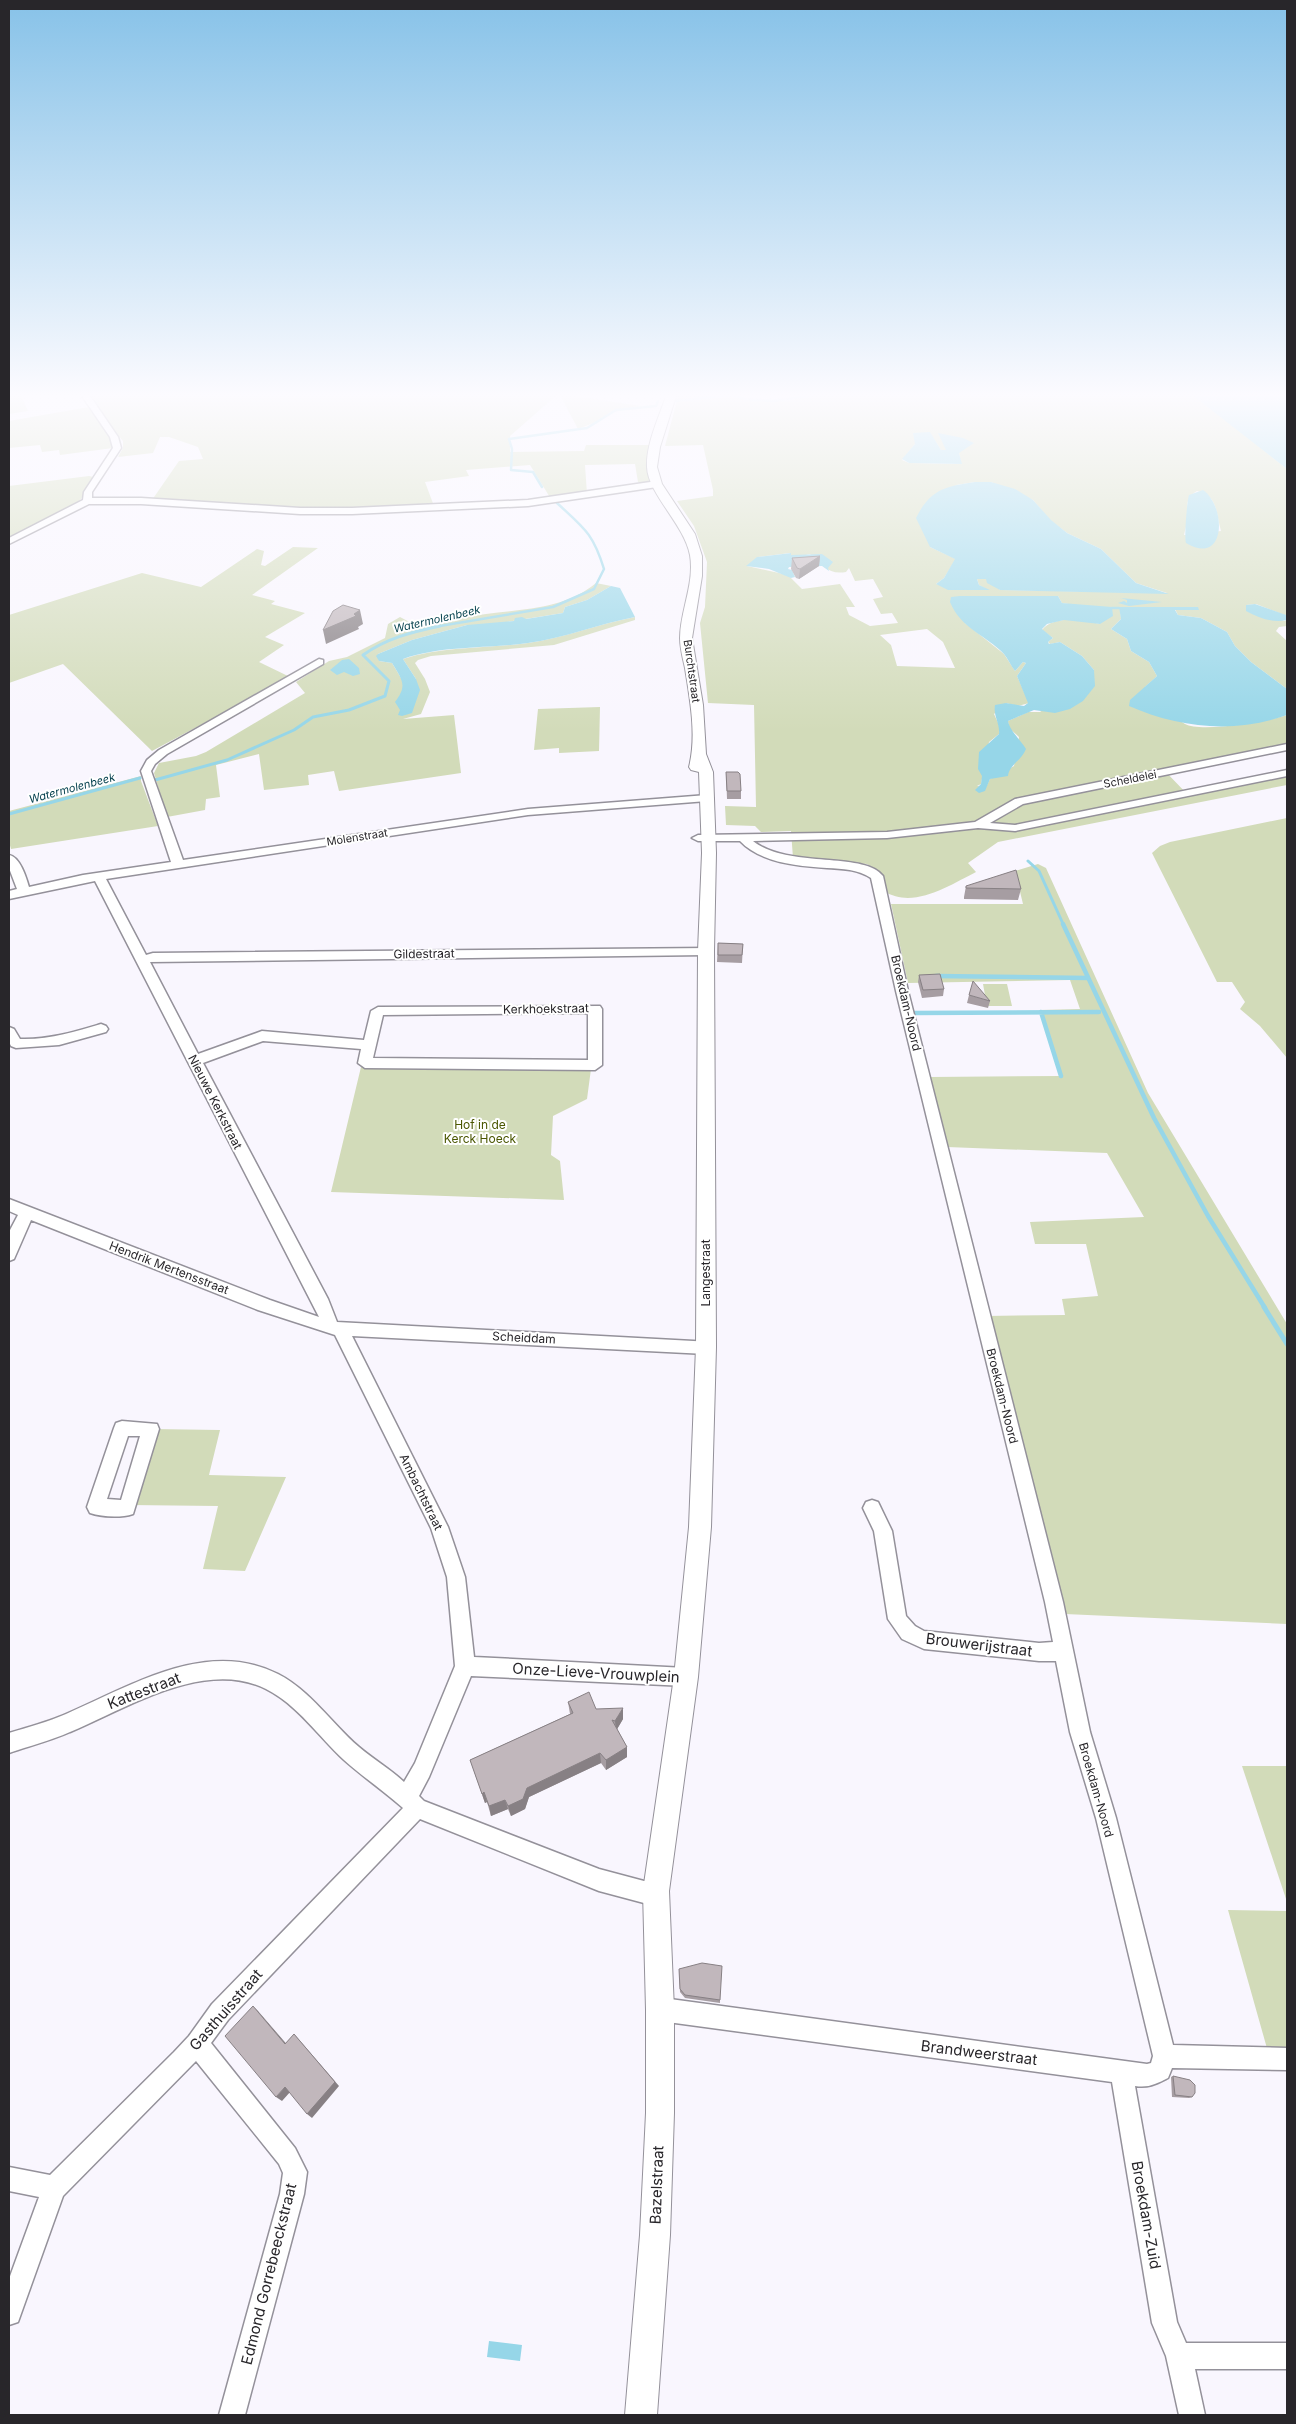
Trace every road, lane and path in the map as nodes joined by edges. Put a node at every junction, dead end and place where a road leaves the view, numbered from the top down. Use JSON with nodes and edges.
{"nodes":[{"id":1,"x":77,"y":506,"type":"edge"},
{"id":2,"x":222,"y":506,"type":"edge"},
{"id":3,"x":447,"y":506,"type":"edge"},
{"id":4,"x":672,"y":506,"type":"edge"},
{"id":5,"x":9,"y":541,"type":"edge"},
{"id":6,"x":319,"y":662,"type":"dead end"},
{"id":7,"x":1287,"y":747,"type":"edge"},
{"id":8,"x":1287,"y":773,"type":"edge"},
{"id":9,"x":702,"y":799,"type":"junction"},
{"id":10,"x":978,"y":825,"type":"junction"},
{"id":11,"x":703,"y":838,"type":"junction"},
{"id":12,"x":743,"y":838,"type":"junction"},
{"id":13,"x":9,"y":858,"type":"edge"},
{"id":14,"x":178,"y":864,"type":"junction"},
{"id":15,"x":99,"y":877,"type":"junction"},
{"id":16,"x":24,"y":891,"type":"junction"},
{"id":17,"x":9,"y":894,"type":"edge"},
{"id":18,"x":706,"y":951,"type":"junction"},
{"id":19,"x":142,"y":960,"type":"junction"},
{"id":20,"x":101,"y":1029,"type":"dead end"},
{"id":21,"x":11,"y":1039,"type":"edge"},
{"id":22,"x":369,"y":1045,"type":"junction"},
{"id":23,"x":194,"y":1061,"type":"junction"},
{"id":24,"x":9,"y":1205,"type":"edge"},
{"id":25,"x":28,"y":1212,"type":"junction"},
{"id":26,"x":9,"y":1255,"type":"edge"},
{"id":27,"x":336,"y":1329,"type":"junction"},
{"id":28,"x":706,"y":1347,"type":"junction"},
{"id":29,"x":122,"y":1428,"type":"joint"},
{"id":30,"x":872,"y":1508,"type":"dead end"},
{"id":31,"x":1064,"y":1651,"type":"junction"},
{"id":32,"x":465,"y":1666,"type":"junction"},
{"id":33,"x":686,"y":1677,"type":"junction"},
{"id":34,"x":9,"y":1743,"type":"edge"},
{"id":35,"x":411,"y":1803,"type":"junction"},
{"id":36,"x":656,"y":1891,"type":"junction"},
{"id":37,"x":658,"y":1955,"type":"joint"},
{"id":38,"x":660,"y":2010,"type":"junction"},
{"id":39,"x":197,"y":2044,"type":"junction"},
{"id":40,"x":1164,"y":2056,"type":"junction"},
{"id":41,"x":1287,"y":2059,"type":"edge"},
{"id":42,"x":1121,"y":2071,"type":"junction"},
{"id":43,"x":9,"y":2178,"type":"edge"},
{"id":44,"x":54,"y":2188,"type":"junction"},
{"id":45,"x":9,"y":2313,"type":"edge"},
{"id":46,"x":1178,"y":2356,"type":"junction"},
{"id":47,"x":1287,"y":2356,"type":"edge"},
{"id":48,"x":232,"y":2415,"type":"edge"},
{"id":49,"x":641,"y":2415,"type":"edge"},
{"id":50,"x":1192,"y":2415,"type":"edge"}],
"edges":[{"from":1,"to":5,"type":"street"},
{"from":2,"to":3,"type":"street"},
{"from":4,"to":9,"type":"main road","name":"Burchtstraat"},
{"from":6,"to":14,"type":"street"},
{"from":7,"to":10,"type":"street","name":"Scheldelei"},
{"from":8,"to":10,"type":"street","name":"Scheldelei"},
{"from":9,"to":11,"type":"main road","name":"Langestraat"},
{"from":9,"to":14,"type":"street","name":"Molenstraat"},
{"from":10,"to":12,"type":"street","name":"Scheldelei"},
{"from":11,"to":12,"type":"street","name":"Scheldelei"},
{"from":11,"to":18,"type":"main road","name":"Langestraat"},
{"from":12,"to":31,"type":"street","name":"Broekdam-Noord"},
{"from":13,"to":16,"type":"street"},
{"from":14,"to":15,"type":"street","name":"Molenstraat"},
{"from":15,"to":16,"type":"street","name":"Molenstraat"},
{"from":15,"to":19,"type":"street","name":"Nieuwe Kerkstraat"},
{"from":16,"to":17,"type":"street","name":"Molenstraat"},
{"from":18,"to":19,"type":"street","name":"Gildestraat"},
{"from":18,"to":28,"type":"main road","name":"Langestraat"},
{"from":19,"to":23,"type":"street","name":"Nieuwe Kerkstraat"},
{"from":20,"to":21,"type":"street"},
{"from":22,"to":22,"type":"street","name":"Kerkhoekstraat"},
{"from":22,"to":23,"type":"street"},
{"from":23,"to":27,"type":"street","name":"Nieuwe Kerkstraat"},
{"from":24,"to":25,"type":"street","name":"Hendrik Mertensstraat"},
{"from":25,"to":26,"type":"street"},
{"from":25,"to":27,"type":"street","name":"Hendrik Mertensstraat"},
{"from":27,"to":28,"type":"street","name":"Scheiddam"},
{"from":27,"to":32,"type":"street","name":"Ambachtstraat"},
{"from":28,"to":33,"type":"main road","name":"Langestraat"},
{"from":29,"to":29,"type":"street"},
{"from":30,"to":31,"type":"street","name":"Brouwerijstraat"},
{"from":31,"to":40,"type":"street","name":"Broekdam-Noord"},
{"from":32,"to":33,"type":"street","name":"Onze-Lieve-Vrouwplein"},
{"from":32,"to":35,"type":"street"},
{"from":33,"to":36,"type":"main road","name":"Onze-Lieve-Vrouwplein"},
{"from":34,"to":35,"type":"street","name":"Kattestraat"},
{"from":35,"to":36,"type":"street"},
{"from":35,"to":39,"type":"street","name":"Gasthuisstraat"},
{"from":36,"to":37,"type":"main road","name":"Onze-Lieve-Vrouwplein"},
{"from":37,"to":38,"type":"main road","name":"Bazelstraat"},
{"from":38,"to":42,"type":"street","name":"Brandweerstraat"},
{"from":38,"to":49,"type":"main road","name":"Bazelstraat"},
{"from":39,"to":44,"type":"street","name":"Gasthuisstraat"},
{"from":39,"to":48,"type":"street","name":"Edmond Gorrebeeckstraat"},
{"from":40,"to":41,"type":"street"},
{"from":40,"to":42,"type":"street","name":"Brandweerstraat"},
{"from":42,"to":46,"type":"street","name":"Broekdam-Zuid"},
{"from":43,"to":44,"type":"street"},
{"from":44,"to":45,"type":"street"},
{"from":46,"to":47,"type":"street"},
{"from":46,"to":50,"type":"street","name":"Broekdam-Zuid"}]}
